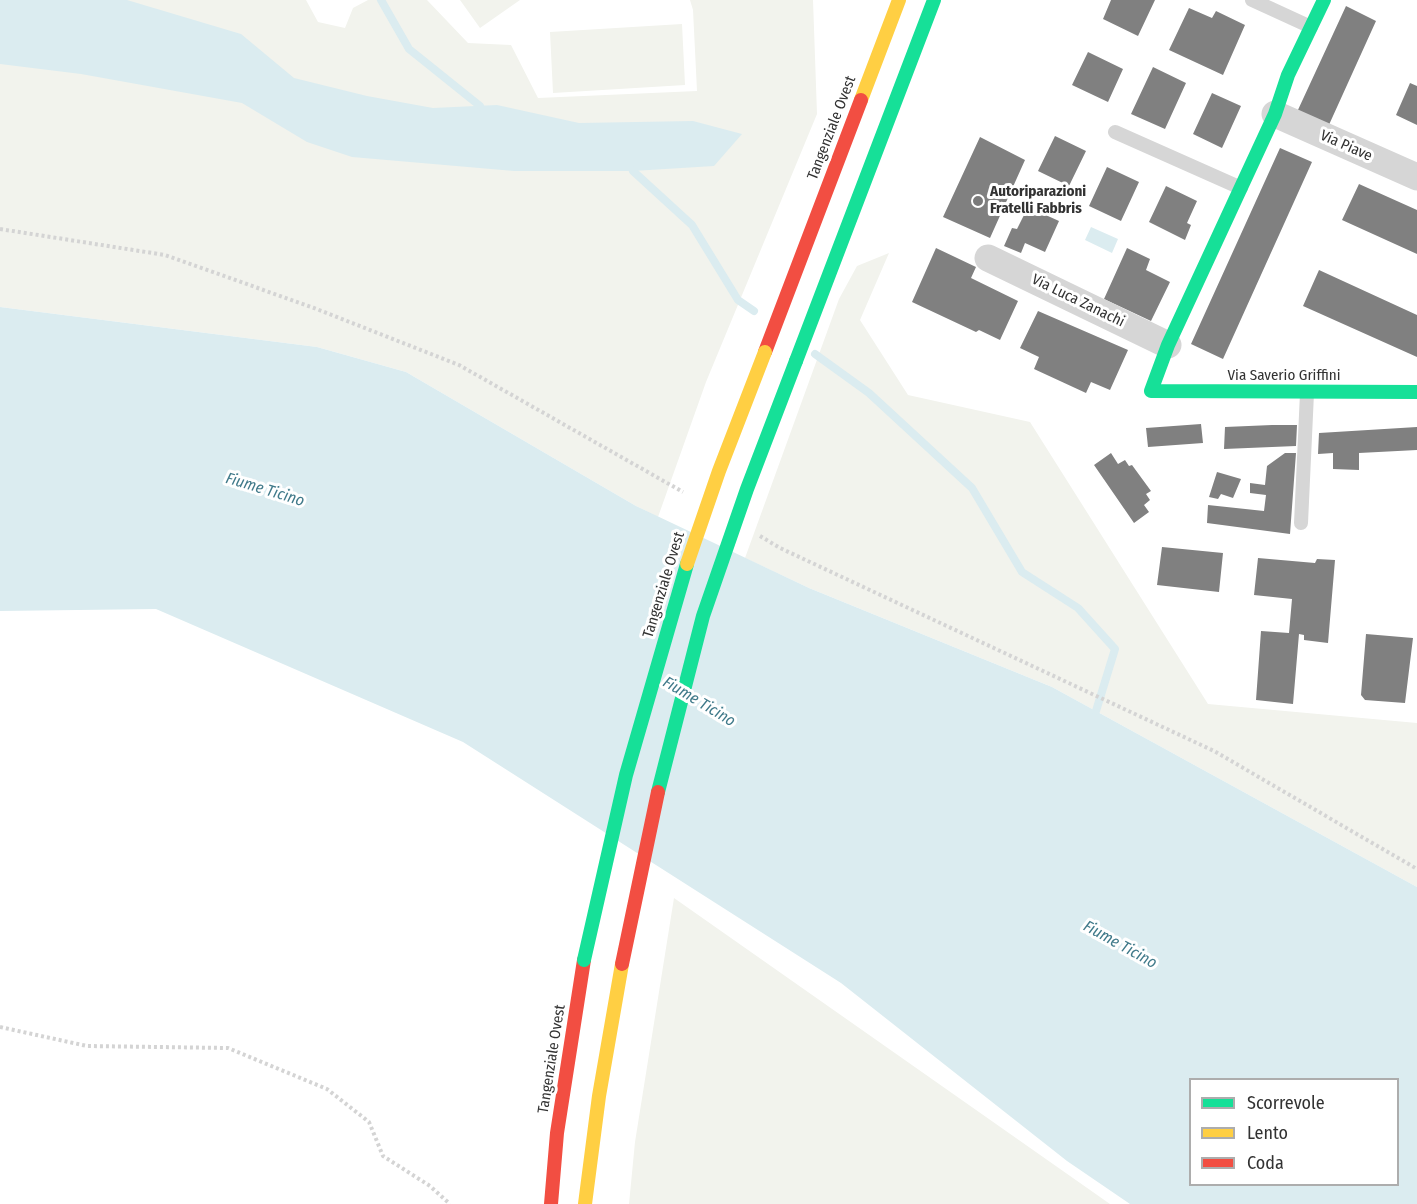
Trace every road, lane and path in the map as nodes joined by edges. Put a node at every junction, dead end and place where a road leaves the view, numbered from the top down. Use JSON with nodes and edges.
{"nodes":[{"id":1,"x":899,"y":0,"type":"edge"},
{"id":2,"x":934,"y":0,"type":"edge"},
{"id":3,"x":1252,"y":0,"type":"edge"},
{"id":4,"x":1324,"y":0,"type":"edge"},
{"id":5,"x":1311,"y":27,"type":"junction"},
{"id":6,"x":1275,"y":114,"type":"junction"},
{"id":7,"x":1115,"y":132,"type":"dead end"},
{"id":8,"x":1417,"y":177,"type":"edge"},
{"id":9,"x":1241,"y":188,"type":"junction"},
{"id":10,"x":0,"y":230,"type":"edge"},
{"id":11,"x":988,"y":258,"type":"dead end"},
{"id":12,"x":1168,"y":345,"type":"junction"},
{"id":13,"x":1417,"y":392,"type":"edge"},
{"id":14,"x":1307,"y":393,"type":"junction"},
{"id":15,"x":688,"y":495,"type":"dead end"},
{"id":16,"x":1301,"y":523,"type":"dead end"},
{"id":17,"x":760,"y":536,"type":"dead end"},
{"id":18,"x":1417,"y":869,"type":"edge"},
{"id":19,"x":0,"y":1027,"type":"edge"},
{"id":20,"x":450,"y":1204,"type":"edge"},
{"id":21,"x":551,"y":1204,"type":"edge"},
{"id":22,"x":585,"y":1204,"type":"edge"}],
"edges":[{"from":1,"to":21,"type":"main road","name":"Tangenziale Ovest","bridge":true},
{"from":2,"to":22,"type":"main road","bridge":true},
{"from":3,"to":5,"type":"lane"},
{"from":4,"to":5,"type":"main road"},
{"from":5,"to":6,"type":"main road"},
{"from":6,"to":8,"type":"street","name":"Via Piave"},
{"from":6,"to":9,"type":"main road"},
{"from":7,"to":9,"type":"lane"},
{"from":9,"to":12,"type":"main road"},
{"from":10,"to":15,"type":"path"},
{"from":11,"to":12,"type":"street","name":"Via Luca Zanachi"},
{"from":12,"to":14,"type":"main road","name":"Via Saverio Griffini"},
{"from":13,"to":14,"type":"main road","name":"Via Saverio Griffini"},
{"from":14,"to":16,"type":"lane"},
{"from":17,"to":18,"type":"path"},
{"from":19,"to":20,"type":"path"}]}
